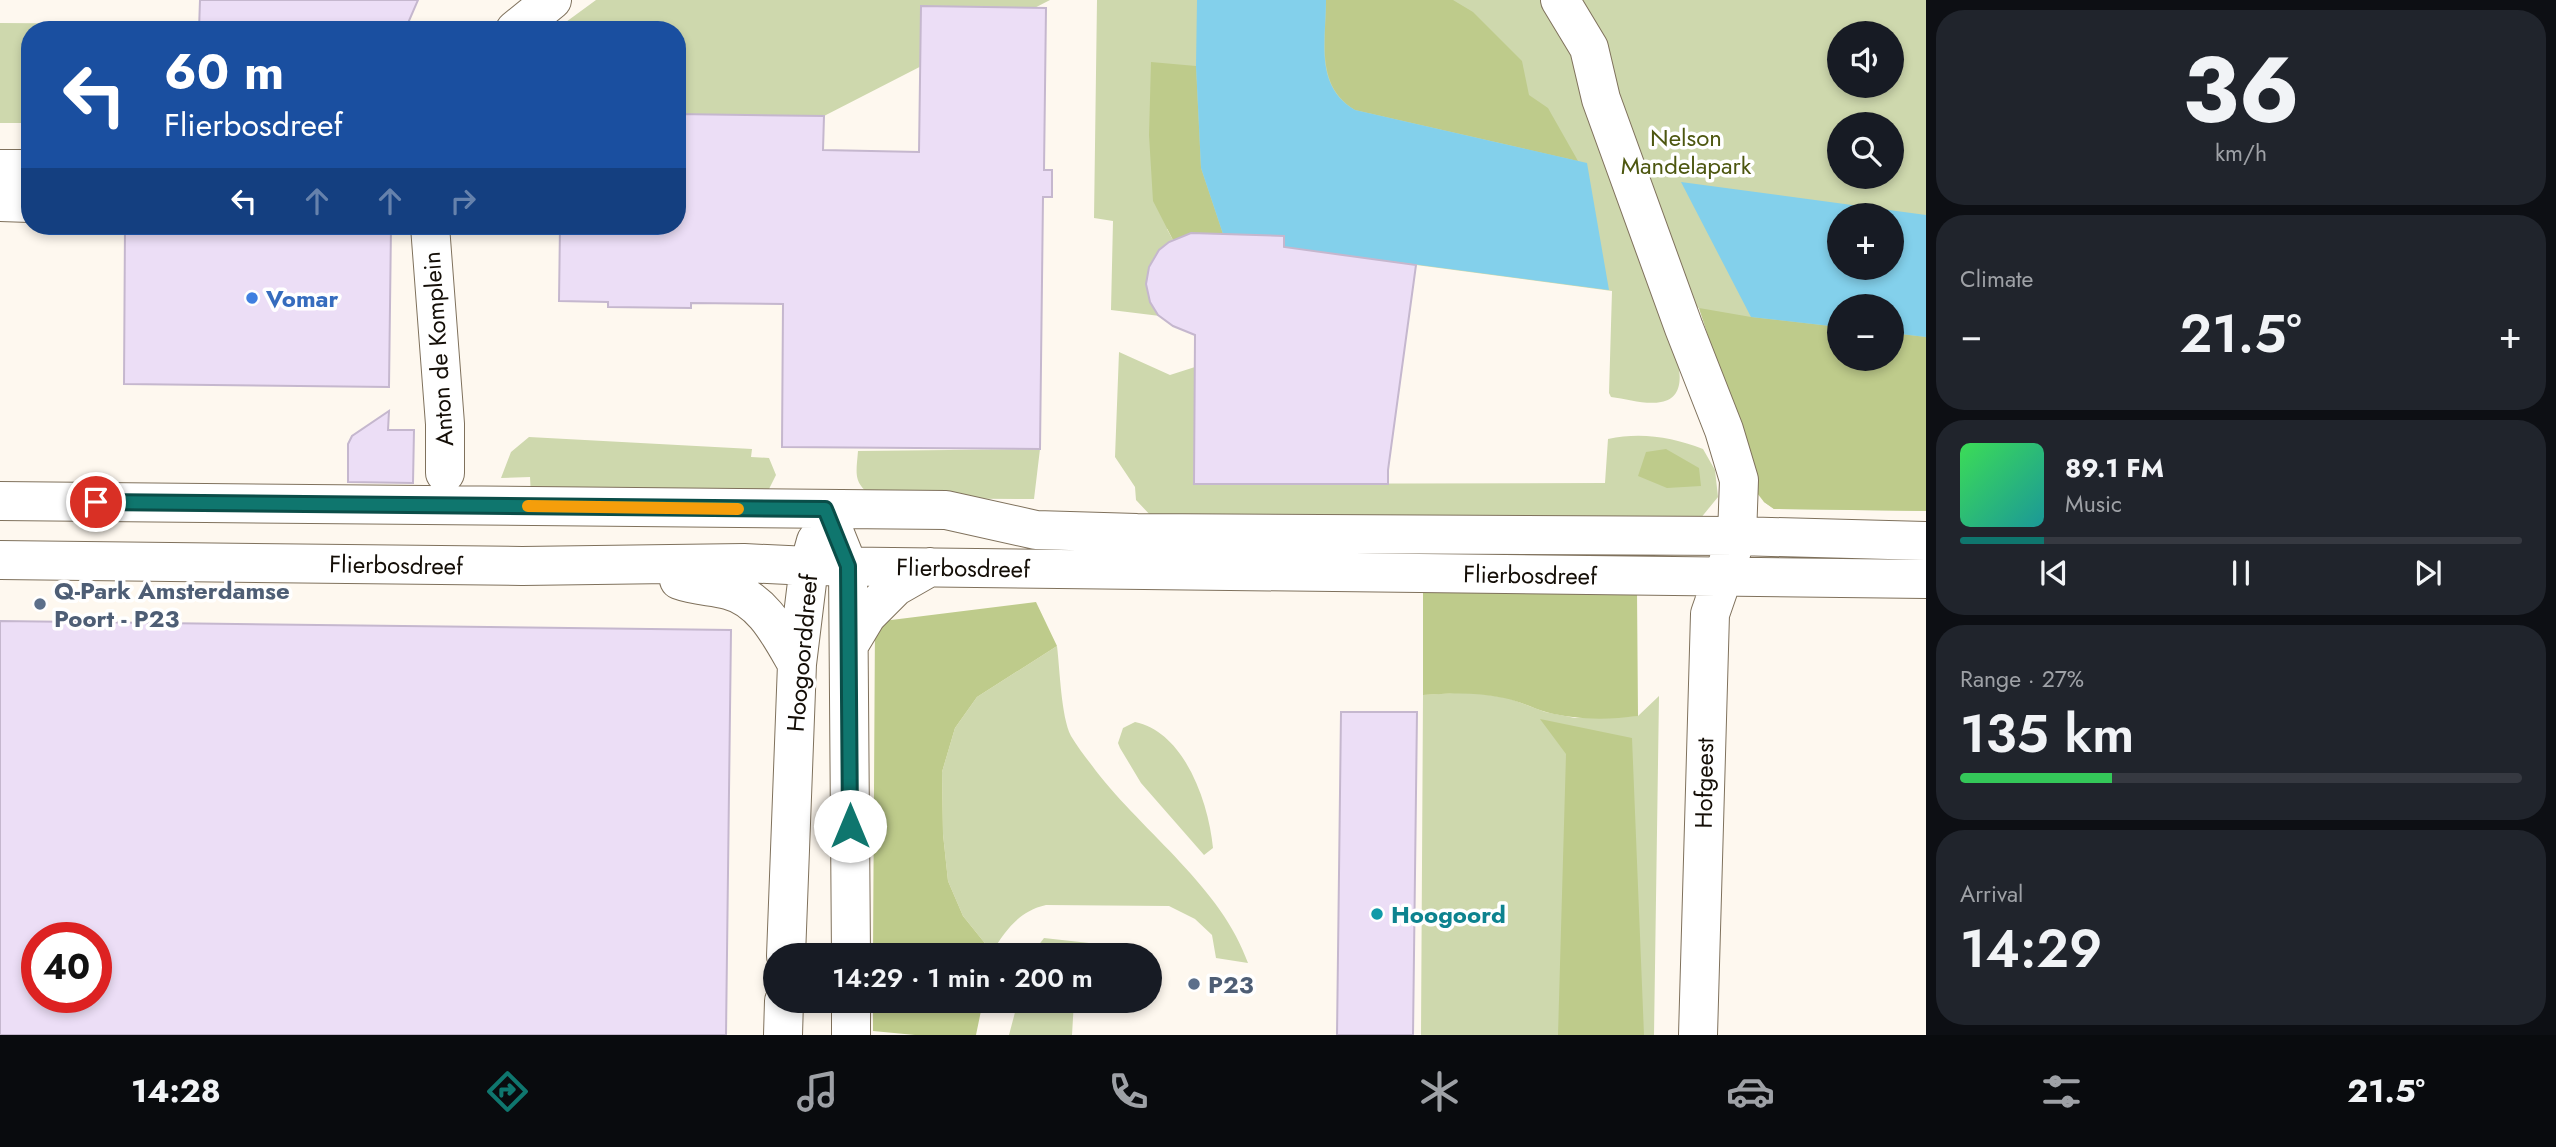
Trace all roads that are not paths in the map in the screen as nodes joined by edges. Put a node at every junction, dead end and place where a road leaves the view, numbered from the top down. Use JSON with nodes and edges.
{"nodes":[{"id":1,"x":552,"y":0,"type":"edge"},
{"id":2,"x":1560,"y":0,"type":"edge"},
{"id":3,"x":526,"y":21,"type":"edge"},
{"id":4,"x":0,"y":169,"type":"edge"},
{"id":5,"x":21,"y":169,"type":"edge"},
{"id":6,"x":0,"y":202,"type":"edge"},
{"id":7,"x":21,"y":203,"type":"edge"},
{"id":8,"x":431,"y":235,"type":"edge"},
{"id":9,"x":445,"y":472,"type":"dead end"},
{"id":10,"x":0,"y":501,"type":"edge"},
{"id":11,"x":825,"y":509,"type":"junction"},
{"id":12,"x":1737,"y":536,"type":"junction"},
{"id":13,"x":1926,"y":541,"type":"edge"},
{"id":14,"x":0,"y":560,"type":"edge"},
{"id":15,"x":641,"y":566,"type":"junction"},
{"id":16,"x":809,"y":566,"type":"junction"},
{"id":17,"x":848,"y":566,"type":"junction"},
{"id":18,"x":930,"y":567,"type":"junction"},
{"id":19,"x":1723,"y":578,"type":"junction"},
{"id":20,"x":1926,"y":579,"type":"edge"},
{"id":21,"x":849,"y":645,"type":"junction"},
{"id":22,"x":797,"y":664,"type":"junction"},
{"id":23,"x":786,"y":943,"type":"edge"},
{"id":24,"x":851,"y":943,"type":"edge"},
{"id":25,"x":784,"y":1013,"type":"edge"},
{"id":26,"x":851,"y":1013,"type":"edge"},
{"id":27,"x":783,"y":1035,"type":"edge"},
{"id":28,"x":851,"y":1035,"type":"edge"},
{"id":29,"x":1698,"y":1035,"type":"edge"}],
"edges":[{"from":1,"to":3,"type":"street"},
{"from":2,"to":12,"type":"street"},
{"from":4,"to":5,"type":"street"},
{"from":6,"to":7,"type":"street"},
{"from":8,"to":9,"type":"street","name":"Anton de Komplein"},
{"from":10,"to":11,"type":"street","name":"Flierbosdreef"},
{"from":11,"to":12,"type":"street","name":"Flierbosdreef"},
{"from":11,"to":16,"type":"street","name":"Hoogoorddreef"},
{"from":11,"to":17,"type":"street","name":"Hoogoorddreef"},
{"from":12,"to":13,"type":"street","name":"Flierbosdreef"},
{"from":12,"to":19,"type":"street","name":"Hofgeest"},
{"from":14,"to":15,"type":"street","name":"Flierbosdreef"},
{"from":15,"to":16,"type":"street","name":"Flierbosdreef"},
{"from":15,"to":22,"type":"street"},
{"from":16,"to":17,"type":"street","name":"Flierbosdreef"},
{"from":16,"to":22,"type":"street","name":"Hoogoorddreef"},
{"from":17,"to":18,"type":"street","name":"Flierbosdreef"},
{"from":17,"to":21,"type":"street","name":"Hoogoorddreef"},
{"from":18,"to":19,"type":"street","name":"Flierbosdreef"},
{"from":18,"to":21,"type":"street"},
{"from":19,"to":20,"type":"street","name":"Flierbosdreef"},
{"from":19,"to":29,"type":"street","name":"Hofgeest"},
{"from":21,"to":24,"type":"street","name":"Hoogoorddreef"},
{"from":22,"to":23,"type":"street","name":"Hoogoorddreef"},
{"from":25,"to":27,"type":"street"},
{"from":26,"to":28,"type":"street"}]}
